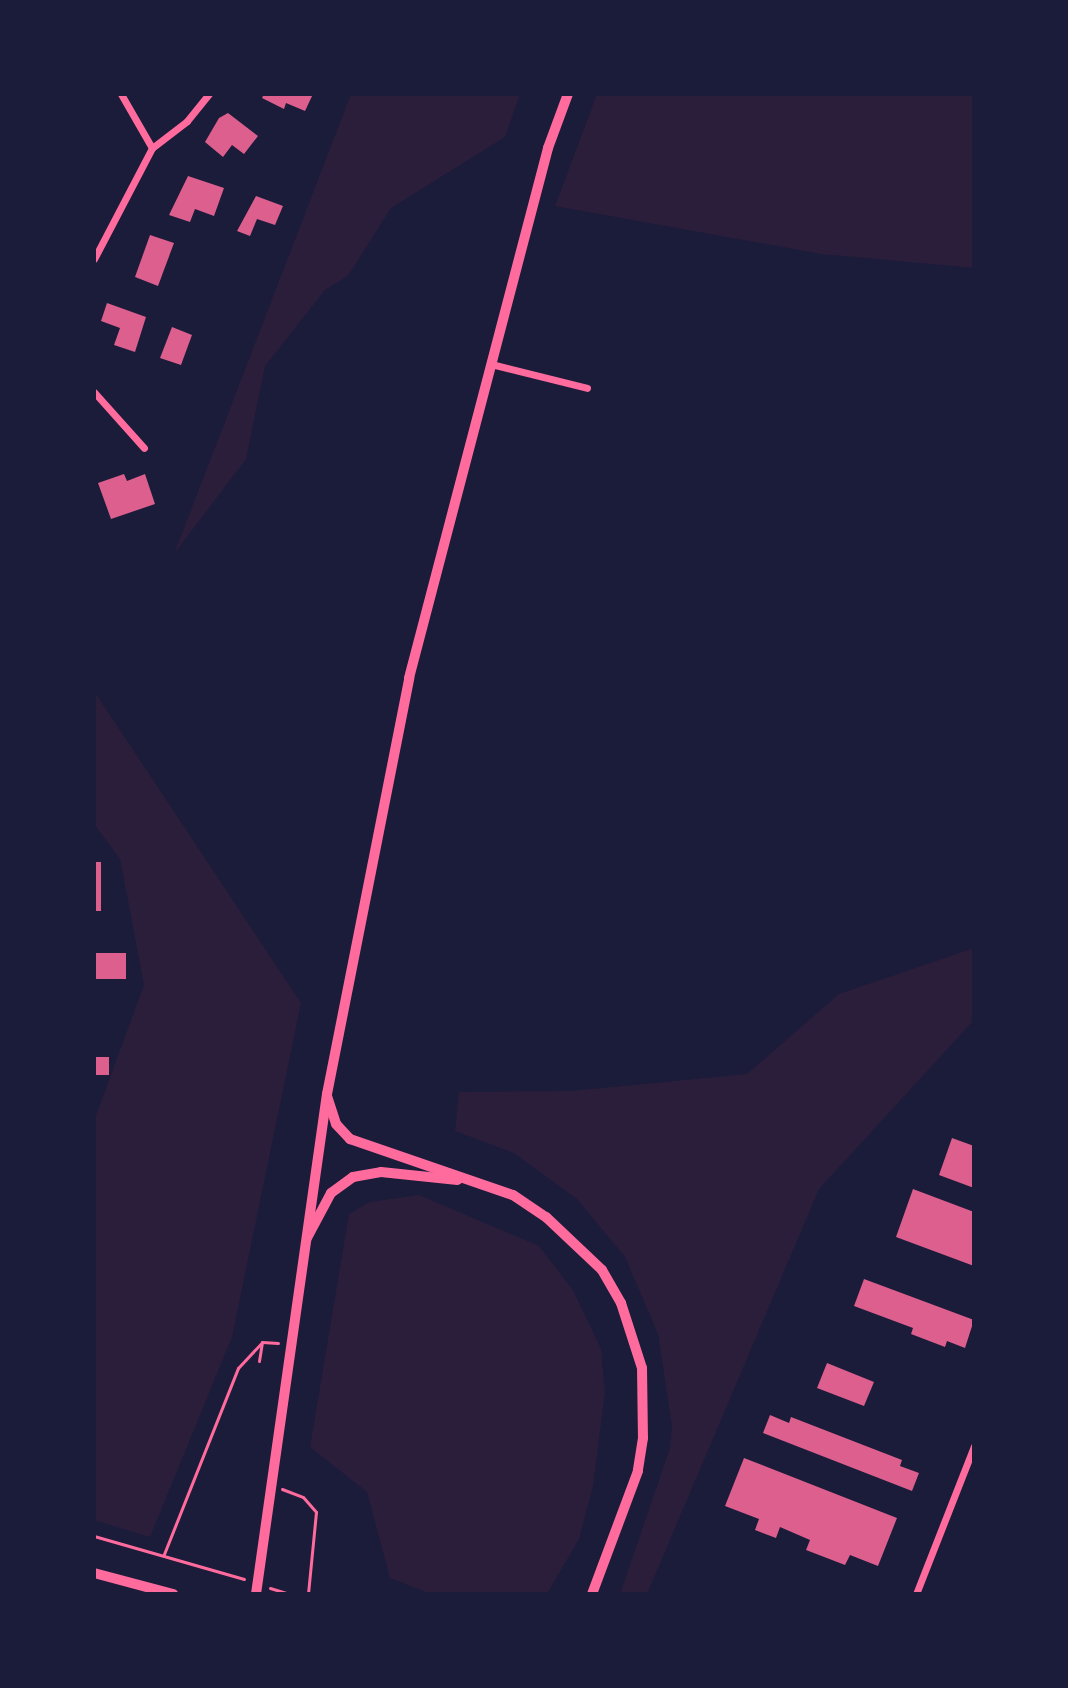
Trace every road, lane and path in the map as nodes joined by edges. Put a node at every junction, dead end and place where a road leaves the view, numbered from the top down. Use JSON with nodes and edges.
{"nodes":[{"id":1,"x":121,"y":94,"type":"edge"},
{"id":2,"x":209,"y":94,"type":"edge"},
{"id":3,"x":568,"y":94,"type":"edge"},
{"id":4,"x":152,"y":148,"type":"junction"},
{"id":5,"x":94,"y":259,"type":"edge"},
{"id":6,"x":491,"y":364,"type":"junction"},
{"id":7,"x":587,"y":388,"type":"dead end"},
{"id":8,"x":94,"y":392,"type":"edge"},
{"id":9,"x":144,"y":448,"type":"dead end"},
{"id":10,"x":327,"y":1094,"type":"junction"},
{"id":11,"x":481,"y":1183,"type":"junction"},
{"id":12,"x":300,"y":1254,"type":"junction"},
{"id":13,"x":262,"y":1342,"type":"junction"},
{"id":14,"x":288,"y":1344,"type":"junction"},
{"id":15,"x":259,"y":1361,"type":"dead end"},
{"id":16,"x":974,"y":1446,"type":"edge"},
{"id":17,"x":287,"y":1482,"type":"dead end"},
{"id":18,"x":268,"y":1484,"type":"junction"},
{"id":19,"x":287,"y":1491,"type":"junction"},
{"id":20,"x":94,"y":1536,"type":"edge"},
{"id":21,"x":164,"y":1554,"type":"junction"},
{"id":22,"x":94,"y":1573,"type":"edge"},
{"id":23,"x":248,"y":1581,"type":"dead end"},
{"id":24,"x":259,"y":1590,"type":"edge"},
{"id":25,"x":173,"y":1594,"type":"edge"},
{"id":26,"x":290,"y":1594,"type":"edge"},
{"id":27,"x":308,"y":1594,"type":"edge"},
{"id":28,"x":592,"y":1594,"type":"edge"},
{"id":29,"x":916,"y":1594,"type":"edge"}],
"edges":[{"from":1,"to":4,"type":"street"},
{"from":2,"to":4,"type":"street"},
{"from":3,"to":6,"type":"main road"},
{"from":4,"to":5,"type":"street"},
{"from":6,"to":7,"type":"street"},
{"from":6,"to":10,"type":"main road"},
{"from":8,"to":9,"type":"street"},
{"from":10,"to":11,"type":"main road"},
{"from":10,"to":12,"type":"main road"},
{"from":11,"to":12,"type":"main road"},
{"from":11,"to":28,"type":"main road"},
{"from":12,"to":14,"type":"main road"},
{"from":13,"to":14,"type":"path"},
{"from":13,"to":15,"type":"path"},
{"from":13,"to":21,"type":"path"},
{"from":14,"to":18,"type":"main road"},
{"from":16,"to":29,"type":"street"},
{"from":17,"to":19,"type":"path"},
{"from":18,"to":19,"type":"path"},
{"from":18,"to":24,"type":"main road"},
{"from":19,"to":27,"type":"path"},
{"from":20,"to":21,"type":"path"},
{"from":21,"to":23,"type":"path"},
{"from":22,"to":25,"type":"main road"},
{"from":24,"to":26,"type":"path"}]}
